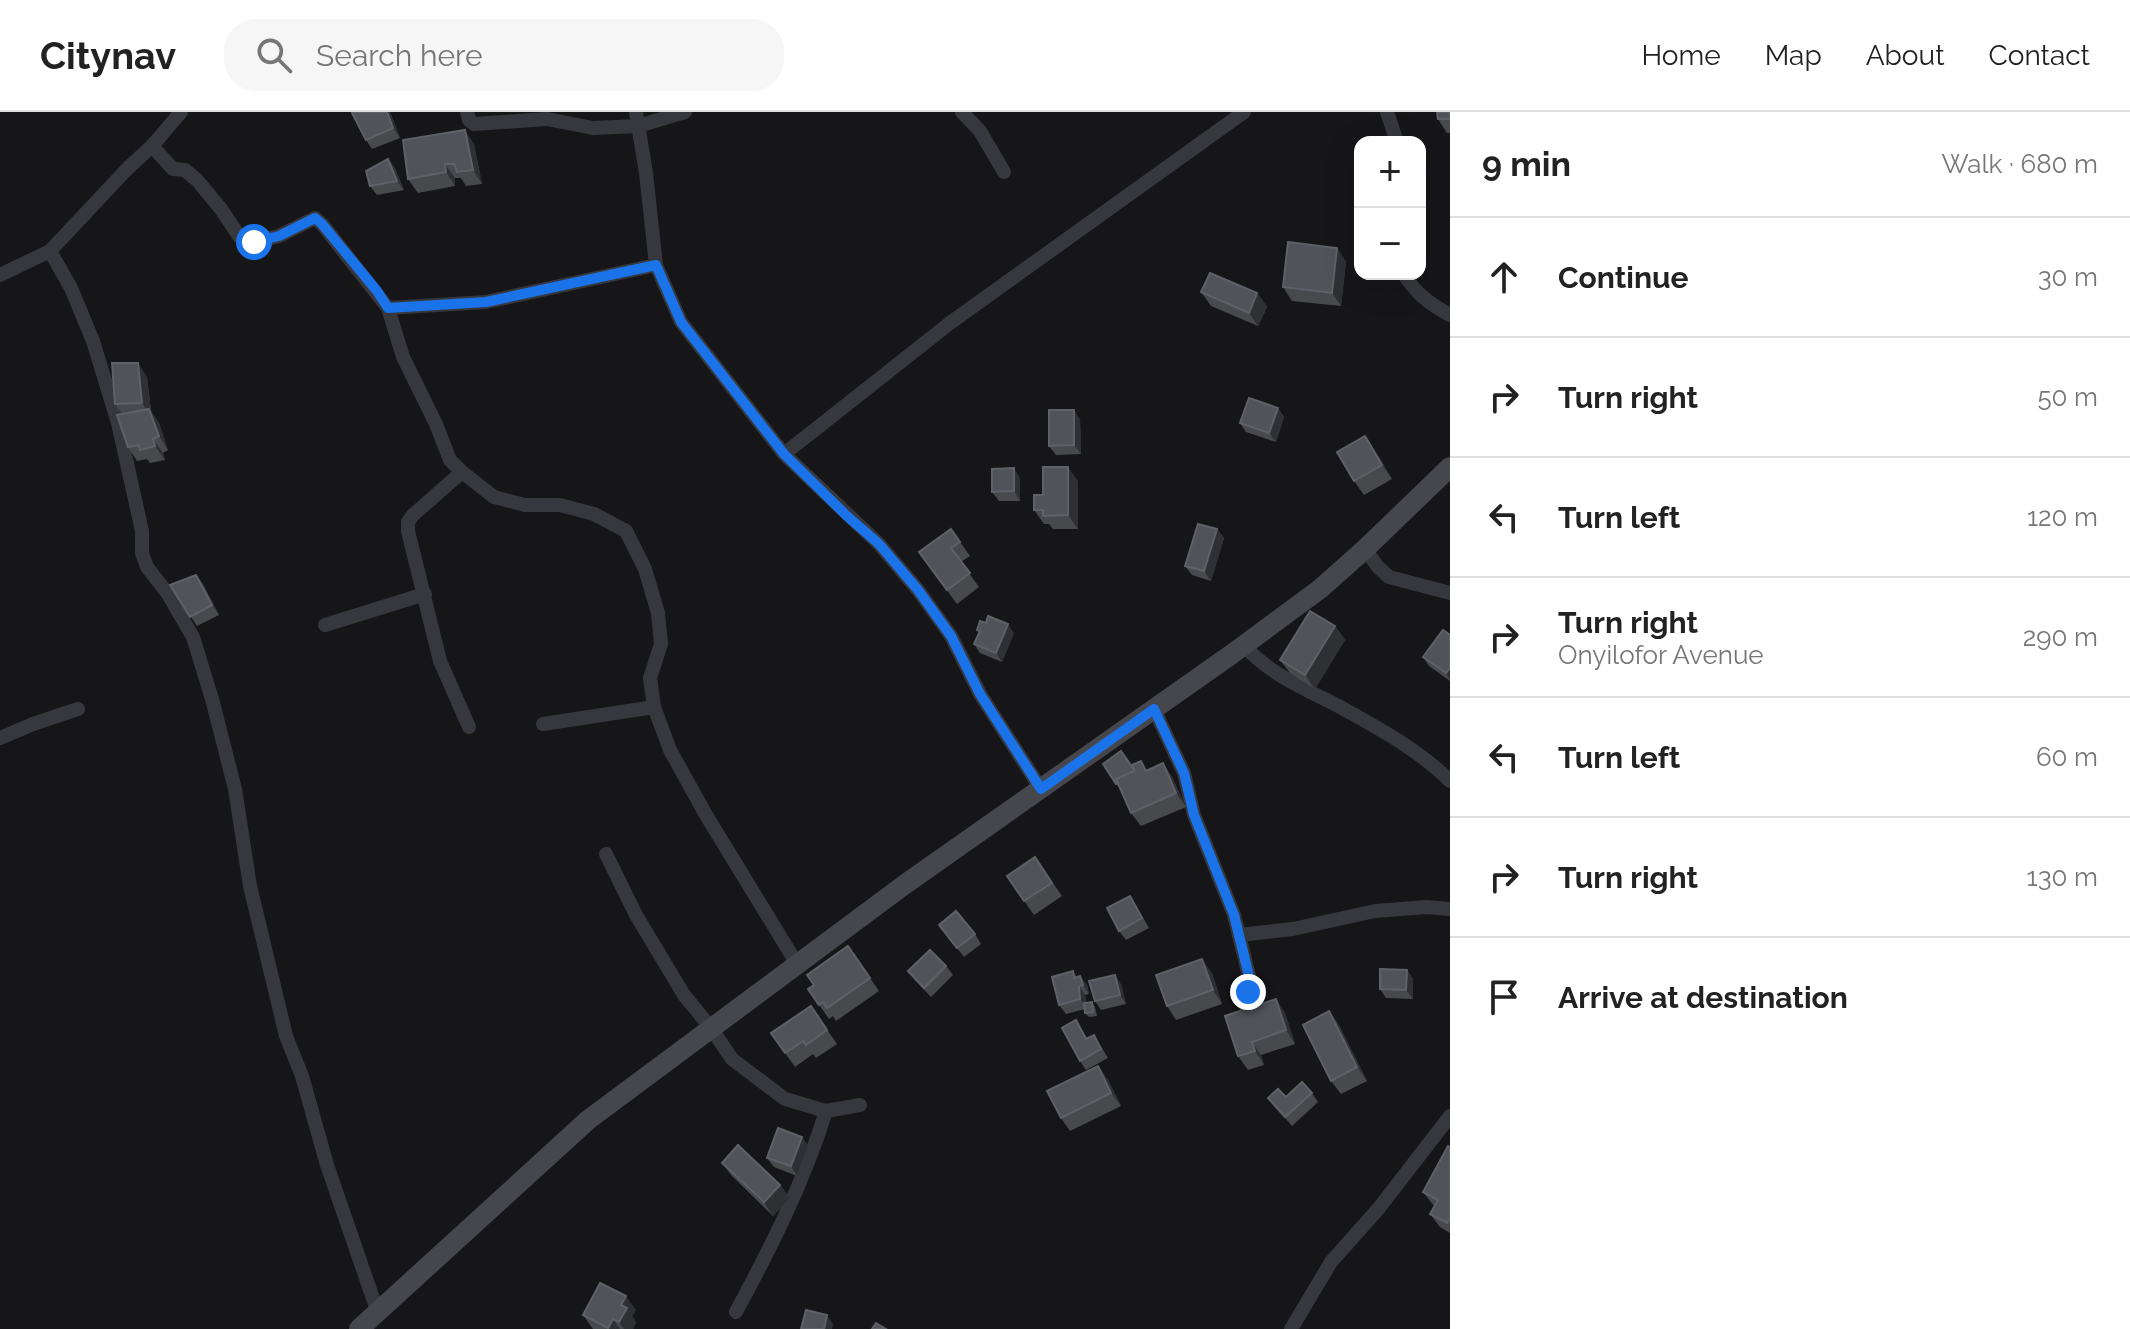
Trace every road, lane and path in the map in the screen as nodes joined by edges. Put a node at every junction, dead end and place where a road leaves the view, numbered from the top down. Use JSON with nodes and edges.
{"nodes":[{"id":1,"x":181,"y":112,"type":"edge"},
{"id":2,"x":467,"y":112,"type":"edge"},
{"id":3,"x":685,"y":112,"type":"edge"},
{"id":4,"x":962,"y":112,"type":"edge"},
{"id":5,"x":1244,"y":112,"type":"edge"},
{"id":6,"x":1387,"y":112,"type":"edge"},
{"id":7,"x":637,"y":119,"type":"edge"},
{"id":8,"x":1395,"y":136,"type":"edge"},
{"id":9,"x":152,"y":146,"type":"junction"},
{"id":10,"x":1004,"y":172,"type":"dead end"},
{"id":11,"x":50,"y":251,"type":"junction"},
{"id":12,"x":656,"y":265,"type":"junction"},
{"id":13,"x":0,"y":275,"type":"edge"},
{"id":14,"x":1408,"y":280,"type":"edge"},
{"id":15,"x":388,"y":308,"type":"junction"},
{"id":16,"x":1450,"y":315,"type":"edge"},
{"id":17,"x":784,"y":454,"type":"junction"},
{"id":18,"x":1450,"y":467,"type":"edge"},
{"id":19,"x":462,"y":472,"type":"junction"},
{"id":20,"x":1365,"y":549,"type":"junction"},
{"id":21,"x":1450,"y":593,"type":"edge"},
{"id":22,"x":425,"y":594,"type":"junction"},
{"id":23,"x":325,"y":625,"type":"dead end"},
{"id":24,"x":1243,"y":645,"type":"junction"},
{"id":25,"x":654,"y":707,"type":"junction"},
{"id":26,"x":78,"y":709,"type":"dead end"},
{"id":27,"x":1154,"y":709,"type":"junction"},
{"id":28,"x":543,"y":724,"type":"dead end"},
{"id":29,"x":469,"y":727,"type":"dead end"},
{"id":30,"x":0,"y":738,"type":"edge"},
{"id":31,"x":1450,"y":781,"type":"edge"},
{"id":32,"x":1041,"y":789,"type":"junction"},
{"id":33,"x":606,"y":854,"type":"dead end"},
{"id":34,"x":1450,"y":909,"type":"edge"},
{"id":35,"x":1239,"y":935,"type":"junction"},
{"id":36,"x":797,"y":964,"type":"junction"},
{"id":37,"x":1244,"y":1004,"type":"dead end"},
{"id":38,"x":711,"y":1028,"type":"junction"},
{"id":39,"x":860,"y":1105,"type":"dead end"},
{"id":40,"x":826,"y":1111,"type":"junction"},
{"id":41,"x":1450,"y":1116,"type":"edge"},
{"id":42,"x":736,"y":1312,"type":"dead end"},
{"id":43,"x":378,"y":1313,"type":"junction"},
{"id":44,"x":359,"y":1329,"type":"edge"},
{"id":45,"x":1291,"y":1329,"type":"edge"}],
"edges":[{"from":1,"to":9,"type":"street"},
{"from":2,"to":7,"type":"street"},
{"from":3,"to":7,"type":"street"},
{"from":4,"to":10,"type":"street"},
{"from":5,"to":17,"type":"street"},
{"from":6,"to":8,"type":"street"},
{"from":7,"to":12,"type":"street"},
{"from":9,"to":11,"type":"street"},
{"from":9,"to":15,"type":"street"},
{"from":11,"to":13,"type":"street"},
{"from":11,"to":43,"type":"street"},
{"from":12,"to":15,"type":"street"},
{"from":12,"to":17,"type":"street"},
{"from":14,"to":16,"type":"street"},
{"from":15,"to":19,"type":"street"},
{"from":17,"to":32,"type":"street"},
{"from":18,"to":20,"type":"main road"},
{"from":19,"to":22,"type":"street"},
{"from":19,"to":25,"type":"street"},
{"from":20,"to":21,"type":"street"},
{"from":20,"to":24,"type":"main road"},
{"from":22,"to":23,"type":"street"},
{"from":22,"to":29,"type":"street"},
{"from":24,"to":27,"type":"main road"},
{"from":24,"to":31,"type":"street"},
{"from":25,"to":28,"type":"street"},
{"from":25,"to":36,"type":"street"},
{"from":26,"to":30,"type":"street"},
{"from":27,"to":32,"type":"main road"},
{"from":27,"to":35,"type":"street"},
{"from":32,"to":36,"type":"main road"},
{"from":33,"to":38,"type":"street"},
{"from":34,"to":35,"type":"street"},
{"from":35,"to":37,"type":"street"},
{"from":36,"to":38,"type":"main road"},
{"from":38,"to":40,"type":"street"},
{"from":38,"to":43,"type":"main road"},
{"from":39,"to":40,"type":"street"},
{"from":40,"to":42,"type":"street"},
{"from":41,"to":45,"type":"street"},
{"from":43,"to":44,"type":"main road"}]}
